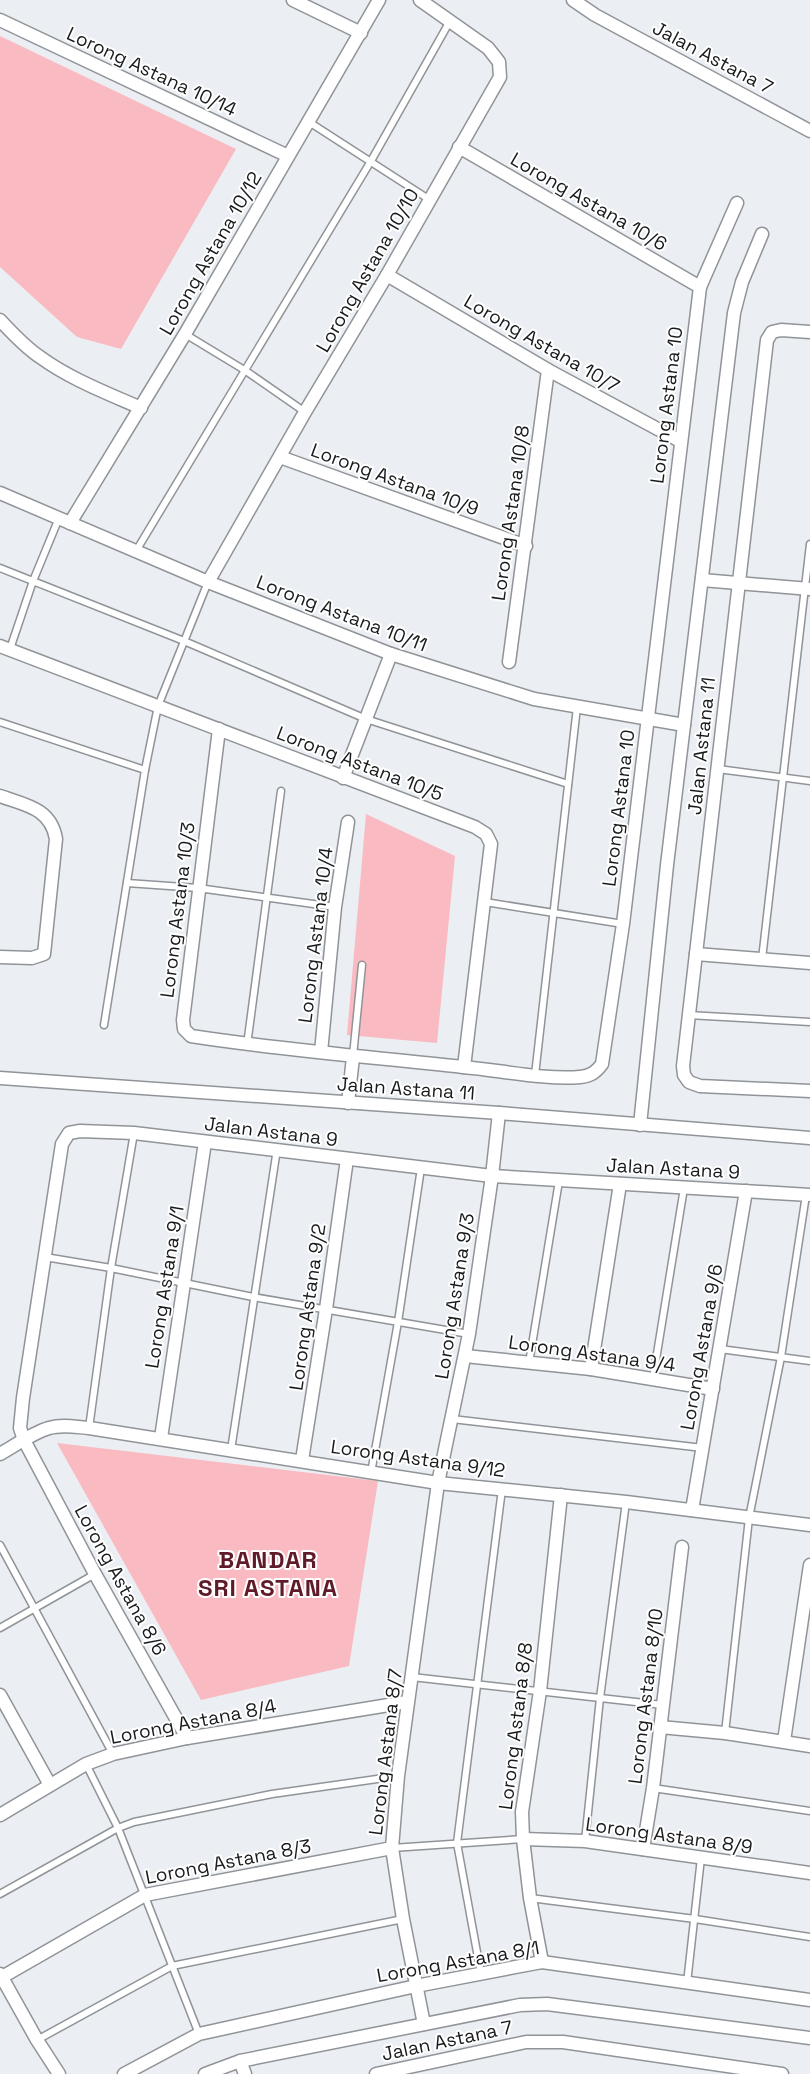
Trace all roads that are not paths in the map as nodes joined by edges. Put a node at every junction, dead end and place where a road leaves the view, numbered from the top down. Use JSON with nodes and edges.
{"nodes":[{"id":1,"x":293,"y":0,"type":"edge"},
{"id":2,"x":379,"y":0,"type":"edge"},
{"id":3,"x":420,"y":0,"type":"edge"},
{"id":4,"x":573,"y":0,"type":"edge"},
{"id":5,"x":0,"y":20,"type":"edge"},
{"id":6,"x":450,"y":21,"type":"junction"},
{"id":7,"x":361,"y":33,"type":"junction"},
{"id":8,"x":310,"y":122,"type":"junction"},
{"id":9,"x":810,"y":131,"type":"edge"},
{"id":10,"x":459,"y":147,"type":"junction"},
{"id":11,"x":288,"y":156,"type":"junction"},
{"id":12,"x":370,"y":161,"type":"junction"},
{"id":13,"x":430,"y":200,"type":"junction"},
{"id":14,"x":737,"y":203,"type":"dead end"},
{"id":15,"x":762,"y":234,"type":"dead end"},
{"id":16,"x":387,"y":275,"type":"junction"},
{"id":17,"x":700,"y":287,"type":"junction"},
{"id":18,"x":0,"y":320,"type":"edge"},
{"id":19,"x":810,"y":332,"type":"edge"},
{"id":20,"x":185,"y":334,"type":"junction"},
{"id":21,"x":548,"y":370,"type":"junction"},
{"id":22,"x":246,"y":371,"type":"junction"},
{"id":23,"x":141,"y":408,"type":"junction"},
{"id":24,"x":306,"y":412,"type":"junction"},
{"id":25,"x":680,"y":441,"type":"junction"},
{"id":26,"x":280,"y":458,"type":"junction"},
{"id":27,"x":0,"y":493,"type":"edge"},
{"id":28,"x":64,"y":520,"type":"junction"},
{"id":29,"x":810,"y":544,"type":"edge"},
{"id":30,"x":526,"y":546,"type":"junction"},
{"id":31,"x":136,"y":551,"type":"junction"},
{"id":32,"x":0,"y":568,"type":"edge"},
{"id":33,"x":702,"y":580,"type":"junction"},
{"id":34,"x":33,"y":581,"type":"junction"},
{"id":35,"x":208,"y":582,"type":"junction"},
{"id":36,"x":737,"y":584,"type":"junction"},
{"id":37,"x":808,"y":589,"type":"edge"},
{"id":38,"x":184,"y":641,"type":"junction"},
{"id":39,"x":5,"y":648,"type":"edge"},
{"id":40,"x":390,"y":654,"type":"junction"},
{"id":41,"x":508,"y":662,"type":"dead end"},
{"id":42,"x":158,"y":706,"type":"junction"},
{"id":43,"x":577,"y":708,"type":"junction"},
{"id":44,"x":366,"y":719,"type":"junction"},
{"id":45,"x":648,"y":719,"type":"junction"},
{"id":46,"x":0,"y":722,"type":"edge"},
{"id":47,"x":684,"y":725,"type":"junction"},
{"id":48,"x":219,"y":729,"type":"junction"},
{"id":49,"x":718,"y":769,"type":"junction"},
{"id":50,"x":145,"y":770,"type":"junction"},
{"id":51,"x":343,"y":778,"type":"junction"},
{"id":52,"x":783,"y":778,"type":"junction"},
{"id":53,"x":810,"y":781,"type":"edge"},
{"id":54,"x":568,"y":784,"type":"junction"},
{"id":55,"x":281,"y":790,"type":"dead end"},
{"id":56,"x":0,"y":796,"type":"edge"},
{"id":57,"x":348,"y":822,"type":"dead end"},
{"id":58,"x":127,"y":883,"type":"junction"},
{"id":59,"x":198,"y":888,"type":"junction"},
{"id":60,"x":267,"y":897,"type":"junction"},
{"id":61,"x":485,"y":902,"type":"junction"},
{"id":62,"x":335,"y":907,"type":"junction"},
{"id":63,"x":554,"y":913,"type":"junction"},
{"id":64,"x":622,"y":924,"type":"junction"},
{"id":65,"x":696,"y":954,"type":"junction"},
{"id":66,"x":0,"y":957,"type":"edge"},
{"id":67,"x":762,"y":959,"type":"junction"},
{"id":68,"x":810,"y":963,"type":"edge"},
{"id":69,"x":362,"y":965,"type":"dead end"},
{"id":70,"x":688,"y":1016,"type":"junction"},
{"id":71,"x":810,"y":1022,"type":"edge"},
{"id":72,"x":104,"y":1025,"type":"dead end"},
{"id":73,"x":247,"y":1045,"type":"junction"},
{"id":74,"x":320,"y":1052,"type":"junction"},
{"id":75,"x":353,"y":1057,"type":"junction"},
{"id":76,"x":464,"y":1067,"type":"junction"},
{"id":77,"x":535,"y":1075,"type":"junction"},
{"id":78,"x":0,"y":1078,"type":"edge"},
{"id":79,"x":810,"y":1091,"type":"edge"},
{"id":80,"x":348,"y":1103,"type":"junction"},
{"id":81,"x":499,"y":1114,"type":"junction"},
{"id":82,"x":640,"y":1125,"type":"junction"},
{"id":83,"x":134,"y":1133,"type":"junction"},
{"id":84,"x":810,"y":1138,"type":"edge"},
{"id":85,"x":205,"y":1142,"type":"junction"},
{"id":86,"x":277,"y":1149,"type":"junction"},
{"id":87,"x":347,"y":1159,"type":"junction"},
{"id":88,"x":421,"y":1168,"type":"junction"},
{"id":89,"x":492,"y":1176,"type":"junction"},
{"id":90,"x":559,"y":1181,"type":"junction"},
{"id":91,"x":620,"y":1184,"type":"junction"},
{"id":92,"x":684,"y":1188,"type":"junction"},
{"id":93,"x":746,"y":1191,"type":"junction"},
{"id":94,"x":808,"y":1195,"type":"edge"},
{"id":95,"x":45,"y":1257,"type":"junction"},
{"id":96,"x":112,"y":1268,"type":"junction"},
{"id":97,"x":184,"y":1282,"type":"junction"},
{"id":98,"x":253,"y":1297,"type":"junction"},
{"id":99,"x":326,"y":1309,"type":"junction"},
{"id":100,"x":398,"y":1322,"type":"junction"},
{"id":101,"x":469,"y":1334,"type":"junction"},
{"id":102,"x":720,"y":1349,"type":"junction"},
{"id":103,"x":465,"y":1356,"type":"junction"},
{"id":104,"x":781,"y":1357,"type":"junction"},
{"id":105,"x":810,"y":1361,"type":"edge"},
{"id":106,"x":530,"y":1363,"type":"junction"},
{"id":107,"x":591,"y":1369,"type":"junction"},
{"id":108,"x":653,"y":1378,"type":"junction"},
{"id":109,"x":714,"y":1389,"type":"junction"},
{"id":110,"x":452,"y":1419,"type":"junction"},
{"id":111,"x":89,"y":1428,"type":"junction"},
{"id":112,"x":160,"y":1438,"type":"junction"},
{"id":113,"x":24,"y":1440,"type":"junction"},
{"id":114,"x":703,"y":1448,"type":"junction"},
{"id":115,"x":231,"y":1450,"type":"junction"},
{"id":116,"x":0,"y":1454,"type":"edge"},
{"id":117,"x":302,"y":1460,"type":"junction"},
{"id":118,"x":371,"y":1473,"type":"junction"},
{"id":119,"x":438,"y":1483,"type":"junction"},
{"id":120,"x":502,"y":1489,"type":"junction"},
{"id":121,"x":561,"y":1495,"type":"junction"},
{"id":122,"x":626,"y":1502,"type":"junction"},
{"id":123,"x":692,"y":1510,"type":"junction"},
{"id":124,"x":749,"y":1518,"type":"junction"},
{"id":125,"x":810,"y":1525,"type":"edge"},
{"id":126,"x":0,"y":1545,"type":"edge"},
{"id":127,"x":682,"y":1547,"type":"dead end"},
{"id":128,"x":810,"y":1564,"type":"edge"},
{"id":129,"x":96,"y":1574,"type":"junction"},
{"id":130,"x":35,"y":1608,"type":"junction"},
{"id":131,"x":0,"y":1628,"type":"edge"},
{"id":132,"x":412,"y":1677,"type":"junction"},
{"id":133,"x":477,"y":1684,"type":"junction"},
{"id":134,"x":540,"y":1691,"type":"junction"},
{"id":135,"x":0,"y":1695,"type":"edge"},
{"id":136,"x":600,"y":1698,"type":"junction"},
{"id":137,"x":407,"y":1702,"type":"junction"},
{"id":138,"x":663,"y":1705,"type":"junction"},
{"id":139,"x":660,"y":1727,"type":"junction"},
{"id":140,"x":725,"y":1733,"type":"junction"},
{"id":141,"x":187,"y":1738,"type":"junction"},
{"id":142,"x":784,"y":1741,"type":"junction"},
{"id":143,"x":810,"y":1746,"type":"edge"},
{"id":144,"x":113,"y":1754,"type":"junction"},
{"id":145,"x":86,"y":1764,"type":"junction"},
{"id":146,"x":398,"y":1776,"type":"junction"},
{"id":147,"x":50,"y":1785,"type":"junction"},
{"id":148,"x":653,"y":1788,"type":"junction"},
{"id":149,"x":810,"y":1811,"type":"edge"},
{"id":150,"x":0,"y":1814,"type":"edge"},
{"id":151,"x":118,"y":1828,"type":"junction"},
{"id":152,"x":523,"y":1839,"type":"junction"},
{"id":153,"x":585,"y":1841,"type":"junction"},
{"id":154,"x":457,"y":1843,"type":"junction"},
{"id":155,"x":392,"y":1848,"type":"junction"},
{"id":156,"x":643,"y":1849,"type":"junction"},
{"id":157,"x":701,"y":1858,"type":"junction"},
{"id":158,"x":810,"y":1873,"type":"edge"},
{"id":159,"x":0,"y":1894,"type":"edge"},
{"id":160,"x":145,"y":1895,"type":"junction"},
{"id":161,"x":530,"y":1898,"type":"junction"},
{"id":162,"x":403,"y":1919,"type":"junction"},
{"id":163,"x":695,"y":1919,"type":"junction"},
{"id":164,"x":810,"y":1936,"type":"edge"},
{"id":165,"x":542,"y":1962,"type":"junction"},
{"id":166,"x":172,"y":1966,"type":"junction"},
{"id":167,"x":481,"y":1974,"type":"junction"},
{"id":168,"x":1,"y":1976,"type":"edge"},
{"id":169,"x":687,"y":1983,"type":"junction"},
{"id":170,"x":416,"y":1986,"type":"junction"},
{"id":171,"x":810,"y":2000,"type":"edge"},
{"id":172,"x":424,"y":2024,"type":"junction"},
{"id":173,"x":199,"y":2034,"type":"junction"},
{"id":174,"x":810,"y":2038,"type":"edge"},
{"id":175,"x":37,"y":2040,"type":"junction"},
{"id":176,"x":240,"y":2061,"type":"junction"},
{"id":177,"x":59,"y":2074,"type":"edge"},
{"id":178,"x":124,"y":2074,"type":"edge"},
{"id":179,"x":205,"y":2074,"type":"edge"},
{"id":180,"x":245,"y":2074,"type":"edge"},
{"id":181,"x":376,"y":2074,"type":"edge"},
{"id":182,"x":782,"y":2074,"type":"edge"}],
"edges":[{"from":1,"to":7,"type":"street"},
{"from":2,"to":7,"type":"street","name":"Lorong Astana 10/12"},
{"from":3,"to":6,"type":"street","name":"Lorong Astana 10/10"},
{"from":4,"to":9,"type":"street","name":"Jalan Astana 7"},
{"from":5,"to":11,"type":"street","name":"Lorong Astana 10/14"},
{"from":6,"to":10,"type":"street","name":"Lorong Astana 10/10"},
{"from":6,"to":12,"type":"lane"},
{"from":7,"to":8,"type":"street","name":"Lorong Astana 10/12"},
{"from":8,"to":11,"type":"street","name":"Lorong Astana 10/12"},
{"from":8,"to":12,"type":"lane"},
{"from":10,"to":13,"type":"street","name":"Lorong Astana 10/10"},
{"from":10,"to":17,"type":"street","name":"Lorong Astana 10/6"},
{"from":11,"to":20,"type":"street","name":"Lorong Astana 10/12"},
{"from":12,"to":13,"type":"lane"},
{"from":12,"to":22,"type":"lane"},
{"from":13,"to":16,"type":"street","name":"Lorong Astana 10/10"},
{"from":14,"to":17,"type":"street","name":"Lorong Astana 10"},
{"from":15,"to":33,"type":"street"},
{"from":16,"to":21,"type":"street","name":"Lorong Astana 10/7"},
{"from":16,"to":24,"type":"street","name":"Lorong Astana 10/10"},
{"from":17,"to":25,"type":"street","name":"Lorong Astana 10"},
{"from":18,"to":23,"type":"street"},
{"from":19,"to":36,"type":"street","name":"Jalan Astana 11"},
{"from":20,"to":22,"type":"lane"},
{"from":20,"to":23,"type":"street","name":"Lorong Astana 10/12"},
{"from":21,"to":25,"type":"street","name":"Lorong Astana 10/7"},
{"from":21,"to":30,"type":"street","name":"Lorong Astana 10/8"},
{"from":22,"to":24,"type":"lane"},
{"from":22,"to":31,"type":"lane"},
{"from":23,"to":28,"type":"street","name":"Lorong Astana 10/12"},
{"from":24,"to":26,"type":"street","name":"Lorong Astana 10/10"},
{"from":25,"to":45,"type":"street","name":"Lorong Astana 10"},
{"from":26,"to":30,"type":"street","name":"Lorong Astana 10/9"},
{"from":26,"to":35,"type":"street","name":"Lorong Astana 10/10"},
{"from":27,"to":28,"type":"street","name":"Lorong Astana 10/11"},
{"from":28,"to":31,"type":"street","name":"Lorong Astana 10/11"},
{"from":28,"to":34,"type":"lane"},
{"from":29,"to":37,"type":"lane"},
{"from":30,"to":41,"type":"street","name":"Lorong Astana 10/8"},
{"from":31,"to":35,"type":"street","name":"Lorong Astana 10/11"},
{"from":32,"to":34,"type":"lane"},
{"from":33,"to":36,"type":"street"},
{"from":33,"to":47,"type":"street"},
{"from":34,"to":38,"type":"lane"},
{"from":34,"to":39,"type":"lane"},
{"from":35,"to":38,"type":"lane"},
{"from":35,"to":40,"type":"street","name":"Lorong Astana 10/11"},
{"from":36,"to":37,"type":"street"},
{"from":36,"to":49,"type":"street","name":"Jalan Astana 11"},
{"from":37,"to":52,"type":"lane"},
{"from":38,"to":42,"type":"lane"},
{"from":38,"to":44,"type":"lane"},
{"from":39,"to":42,"type":"street","name":"Lorong Astana 10/5"},
{"from":40,"to":43,"type":"street","name":"Lorong Astana 10/11"},
{"from":40,"to":44,"type":"street"},
{"from":42,"to":48,"type":"street","name":"Lorong Astana 10/5"},
{"from":42,"to":50,"type":"lane"},
{"from":43,"to":45,"type":"street","name":"Lorong Astana 10/11"},
{"from":43,"to":54,"type":"lane"},
{"from":44,"to":51,"type":"street"},
{"from":44,"to":54,"type":"lane"},
{"from":45,"to":47,"type":"street","name":"Lorong Astana 10/11"},
{"from":45,"to":64,"type":"street","name":"Lorong Astana 10"},
{"from":46,"to":50,"type":"lane"},
{"from":47,"to":82,"type":"street"},
{"from":48,"to":51,"type":"street","name":"Lorong Astana 10/5"},
{"from":48,"to":59,"type":"street","name":"Lorong Astana 10/3"},
{"from":49,"to":52,"type":"lane"},
{"from":49,"to":65,"type":"street","name":"Jalan Astana 11"},
{"from":50,"to":58,"type":"lane"},
{"from":51,"to":61,"type":"street","name":"Lorong Astana 10/5"},
{"from":52,"to":53,"type":"lane"},
{"from":52,"to":67,"type":"lane"},
{"from":54,"to":63,"type":"lane"},
{"from":55,"to":60,"type":"lane"},
{"from":56,"to":66,"type":"street"},
{"from":57,"to":62,"type":"street","name":"Lorong Astana 10/4"},
{"from":58,"to":59,"type":"lane"},
{"from":58,"to":72,"type":"lane"},
{"from":59,"to":60,"type":"lane"},
{"from":59,"to":73,"type":"street","name":"Lorong Astana 10/3"},
{"from":60,"to":62,"type":"lane"},
{"from":60,"to":73,"type":"lane"},
{"from":61,"to":63,"type":"lane"},
{"from":61,"to":76,"type":"street","name":"Lorong Astana 10/5"},
{"from":62,"to":74,"type":"street","name":"Lorong Astana 10/4"},
{"from":63,"to":64,"type":"lane"},
{"from":63,"to":77,"type":"lane"},
{"from":64,"to":77,"type":"street","name":"Lorong Astana 10"},
{"from":65,"to":67,"type":"street"},
{"from":65,"to":70,"type":"street","name":"Jalan Astana 11"},
{"from":67,"to":68,"type":"street"},
{"from":69,"to":75,"type":"lane"},
{"from":70,"to":71,"type":"lane"},
{"from":70,"to":79,"type":"street","name":"Jalan Astana 11"},
{"from":73,"to":74,"type":"street","name":"Lorong Astana 10"},
{"from":74,"to":75,"type":"street","name":"Lorong Astana 10"},
{"from":75,"to":76,"type":"street","name":"Lorong Astana 10"},
{"from":75,"to":80,"type":"street"},
{"from":76,"to":77,"type":"street","name":"Lorong Astana 10"},
{"from":78,"to":80,"type":"street","name":"Jalan Astana 11"},
{"from":80,"to":81,"type":"street","name":"Jalan Astana 11"},
{"from":81,"to":82,"type":"street","name":"Jalan Astana 11"},
{"from":81,"to":89,"type":"street","name":"Lorong Astana 9/3"},
{"from":82,"to":84,"type":"street","name":"Jalan Astana 11"},
{"from":83,"to":85,"type":"street","name":"Jalan Astana 9"},
{"from":83,"to":95,"type":"street","name":"Jalan Astana 9"},
{"from":83,"to":96,"type":"lane"},
{"from":85,"to":86,"type":"street","name":"Jalan Astana 9"},
{"from":85,"to":97,"type":"street","name":"Lorong Astana 9/1"},
{"from":86,"to":87,"type":"street","name":"Jalan Astana 9"},
{"from":86,"to":98,"type":"lane"},
{"from":87,"to":88,"type":"street","name":"Jalan Astana 9"},
{"from":87,"to":99,"type":"street","name":"Lorong Astana 9/2"},
{"from":88,"to":89,"type":"street","name":"Jalan Astana 9"},
{"from":88,"to":100,"type":"lane"},
{"from":89,"to":90,"type":"street","name":"Jalan Astana 9"},
{"from":89,"to":101,"type":"street","name":"Lorong Astana 9/3"},
{"from":90,"to":91,"type":"street","name":"Jalan Astana 9"},
{"from":90,"to":106,"type":"lane"},
{"from":91,"to":92,"type":"street","name":"Jalan Astana 9"},
{"from":91,"to":107,"type":"street"},
{"from":92,"to":93,"type":"street","name":"Jalan Astana 9"},
{"from":92,"to":108,"type":"lane"},
{"from":93,"to":94,"type":"street","name":"Jalan Astana 9"},
{"from":93,"to":102,"type":"street","name":"Lorong Astana 9/6"},
{"from":94,"to":104,"type":"lane"},
{"from":95,"to":96,"type":"lane"},
{"from":95,"to":113,"type":"street","name":"Jalan Astana 9"},
{"from":96,"to":97,"type":"lane"},
{"from":96,"to":111,"type":"lane"},
{"from":97,"to":98,"type":"lane"},
{"from":97,"to":112,"type":"street","name":"Lorong Astana 9/1"},
{"from":98,"to":99,"type":"lane"},
{"from":98,"to":115,"type":"lane"},
{"from":99,"to":100,"type":"lane"},
{"from":99,"to":117,"type":"street","name":"Lorong Astana 9/2"},
{"from":100,"to":101,"type":"lane"},
{"from":100,"to":118,"type":"lane"},
{"from":101,"to":103,"type":"street","name":"Lorong Astana 9/3"},
{"from":102,"to":104,"type":"lane"},
{"from":102,"to":109,"type":"street","name":"Lorong Astana 9/6"},
{"from":103,"to":106,"type":"street","name":"Lorong Astana 9/4"},
{"from":103,"to":110,"type":"street","name":"Lorong Astana 9/3"},
{"from":104,"to":105,"type":"lane"},
{"from":104,"to":124,"type":"lane"},
{"from":106,"to":107,"type":"street","name":"Lorong Astana 9/4"},
{"from":107,"to":108,"type":"street","name":"Lorong Astana 9/4"},
{"from":108,"to":109,"type":"street","name":"Lorong Astana 9/4"},
{"from":109,"to":114,"type":"street","name":"Lorong Astana 9/6"},
{"from":110,"to":114,"type":"lane"},
{"from":110,"to":119,"type":"street","name":"Lorong Astana 9/3"},
{"from":111,"to":112,"type":"street","name":"Lorong Astana 9/12"},
{"from":111,"to":113,"type":"street","name":"Lorong Astana 9/12"},
{"from":112,"to":115,"type":"street","name":"Lorong Astana 9/12"},
{"from":113,"to":116,"type":"street"},
{"from":113,"to":129,"type":"street","name":"Lorong Astana 8/6"},
{"from":114,"to":123,"type":"street","name":"Lorong Astana 9/6"},
{"from":115,"to":117,"type":"street","name":"Lorong Astana 9/12"},
{"from":117,"to":118,"type":"street","name":"Lorong Astana 9/12"},
{"from":118,"to":119,"type":"street","name":"Lorong Astana 9/12"},
{"from":119,"to":120,"type":"street","name":"Lorong Astana 9/12"},
{"from":119,"to":132,"type":"street","name":"Lorong Astana 8/7"},
{"from":120,"to":121,"type":"street","name":"Lorong Astana 9/12"},
{"from":120,"to":133,"type":"lane"},
{"from":121,"to":122,"type":"street","name":"Lorong Astana 9/12"},
{"from":121,"to":134,"type":"street","name":"Lorong Astana 8/8"},
{"from":122,"to":123,"type":"street","name":"Lorong Astana 9/12"},
{"from":122,"to":136,"type":"lane"},
{"from":123,"to":124,"type":"street","name":"Lorong Astana 9/12"},
{"from":124,"to":125,"type":"street","name":"Lorong Astana 9/12"},
{"from":124,"to":140,"type":"lane"},
{"from":126,"to":130,"type":"lane"},
{"from":127,"to":138,"type":"street","name":"Lorong Astana 8/10"},
{"from":128,"to":142,"type":"street"},
{"from":129,"to":130,"type":"lane"},
{"from":129,"to":141,"type":"street","name":"Lorong Astana 8/6"},
{"from":130,"to":131,"type":"lane"},
{"from":130,"to":144,"type":"lane"},
{"from":132,"to":133,"type":"lane"},
{"from":132,"to":137,"type":"street","name":"Lorong Astana 8/7"},
{"from":133,"to":134,"type":"lane"},
{"from":133,"to":154,"type":"lane"},
{"from":134,"to":136,"type":"lane"},
{"from":134,"to":152,"type":"street","name":"Lorong Astana 8/8"},
{"from":135,"to":147,"type":"street"},
{"from":136,"to":138,"type":"lane"},
{"from":136,"to":153,"type":"lane"},
{"from":137,"to":141,"type":"street","name":"Lorong Astana 8/4"},
{"from":137,"to":146,"type":"street","name":"Lorong Astana 8/7"},
{"from":138,"to":139,"type":"street","name":"Lorong Astana 8/10"},
{"from":139,"to":140,"type":"street"},
{"from":139,"to":148,"type":"street","name":"Lorong Astana 8/10"},
{"from":140,"to":142,"type":"street"},
{"from":141,"to":144,"type":"street","name":"Lorong Astana 8/4"},
{"from":142,"to":143,"type":"street"},
{"from":144,"to":145,"type":"street","name":"Lorong Astana 8/4"},
{"from":145,"to":147,"type":"street","name":"Lorong Astana 8/4"},
{"from":145,"to":151,"type":"lane"},
{"from":146,"to":151,"type":"lane"},
{"from":146,"to":155,"type":"street","name":"Lorong Astana 8/7"},
{"from":147,"to":150,"type":"street","name":"Lorong Astana 8/4"},
{"from":148,"to":149,"type":"lane"},
{"from":148,"to":156,"type":"street","name":"Lorong Astana 8/10"},
{"from":151,"to":159,"type":"lane"},
{"from":151,"to":160,"type":"lane"},
{"from":152,"to":153,"type":"street","name":"Lorong Astana 8/9"},
{"from":152,"to":154,"type":"lane"},
{"from":152,"to":161,"type":"street","name":"Lorong Astana 8/8"},
{"from":153,"to":156,"type":"street","name":"Lorong Astana 8/9"},
{"from":154,"to":155,"type":"lane"},
{"from":154,"to":167,"type":"lane"},
{"from":155,"to":160,"type":"street","name":"Lorong Astana 8/3"},
{"from":155,"to":162,"type":"street","name":"Lorong Astana 8/7"},
{"from":156,"to":157,"type":"street","name":"Lorong Astana 8/9"},
{"from":157,"to":158,"type":"street","name":"Lorong Astana 8/9"},
{"from":157,"to":163,"type":"lane"},
{"from":160,"to":166,"type":"lane"},
{"from":160,"to":168,"type":"street","name":"Lorong Astana 8/3"},
{"from":161,"to":163,"type":"lane"},
{"from":161,"to":165,"type":"street","name":"Lorong Astana 8/8"},
{"from":162,"to":166,"type":"lane"},
{"from":162,"to":170,"type":"street","name":"Lorong Astana 8/7"},
{"from":163,"to":164,"type":"lane"},
{"from":163,"to":169,"type":"lane"},
{"from":165,"to":167,"type":"street","name":"Lorong Astana 8/1"},
{"from":165,"to":169,"type":"street","name":"Lorong Astana 8/1"},
{"from":166,"to":173,"type":"lane"},
{"from":166,"to":175,"type":"lane"},
{"from":167,"to":170,"type":"street","name":"Lorong Astana 8/1"},
{"from":168,"to":175,"type":"street"},
{"from":169,"to":171,"type":"street","name":"Lorong Astana 8/1"},
{"from":170,"to":172,"type":"street","name":"Lorong Astana 8/7"},
{"from":170,"to":173,"type":"street","name":"Lorong Astana 8/1"},
{"from":172,"to":174,"type":"street"},
{"from":172,"to":176,"type":"street"},
{"from":173,"to":178,"type":"street","name":"Lorong Astana 8/1"},
{"from":175,"to":177,"type":"street"},
{"from":176,"to":179,"type":"street"},
{"from":176,"to":180,"type":"street"},
{"from":181,"to":182,"type":"street","name":"Jalan Astana 7"}]}
